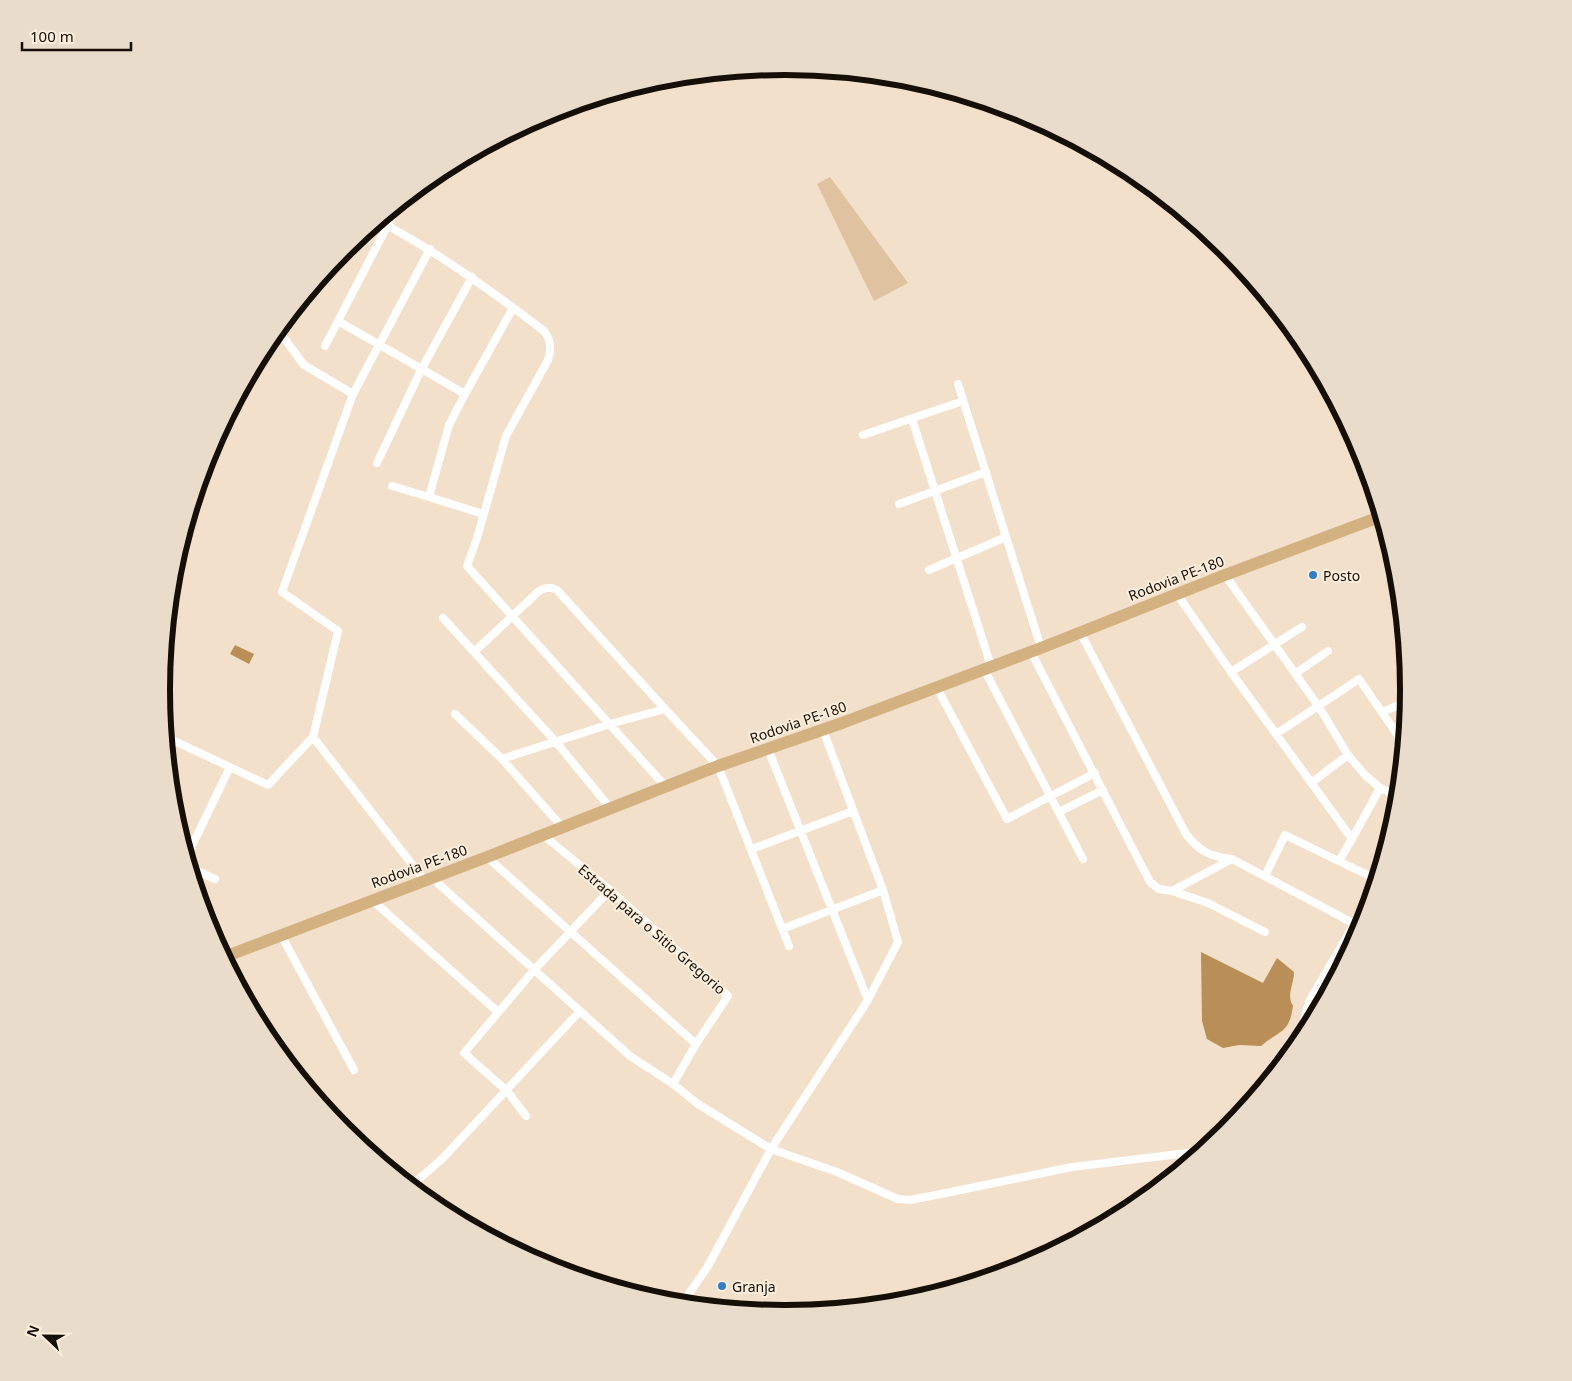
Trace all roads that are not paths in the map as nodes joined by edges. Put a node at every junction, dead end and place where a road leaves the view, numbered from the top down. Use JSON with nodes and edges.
{"nodes":[{"id":1,"x":391,"y":219,"type":"edge"},
{"id":2,"x":385,"y":224,"type":"edge"},
{"id":3,"x":388,"y":225,"type":"junction"},
{"id":4,"x":430,"y":249,"type":"junction"},
{"id":5,"x":472,"y":277,"type":"junction"},
{"id":6,"x":513,"y":308,"type":"junction"},
{"id":7,"x":338,"y":321,"type":"junction"},
{"id":8,"x":283,"y":337,"type":"edge"},
{"id":9,"x":325,"y":346,"type":"dead end"},
{"id":10,"x":380,"y":346,"type":"junction"},
{"id":11,"x":421,"y":370,"type":"junction"},
{"id":12,"x":958,"y":384,"type":"dead end"},
{"id":13,"x":353,"y":394,"type":"junction"},
{"id":14,"x":465,"y":394,"type":"junction"},
{"id":15,"x":963,"y":401,"type":"junction"},
{"id":16,"x":912,"y":419,"type":"junction"},
{"id":17,"x":863,"y":435,"type":"dead end"},
{"id":18,"x":377,"y":463,"type":"dead end"},
{"id":19,"x":986,"y":472,"type":"junction"},
{"id":20,"x":392,"y":486,"type":"dead end"},
{"id":21,"x":935,"y":491,"type":"junction"},
{"id":22,"x":429,"y":497,"type":"junction"},
{"id":23,"x":899,"y":504,"type":"dead end"},
{"id":24,"x":483,"y":514,"type":"junction"},
{"id":25,"x":1377,"y":518,"type":"edge"},
{"id":26,"x":1006,"y":537,"type":"junction"},
{"id":27,"x":957,"y":559,"type":"junction"},
{"id":28,"x":929,"y":570,"type":"dead end"},
{"id":29,"x":1225,"y":575,"type":"junction"},
{"id":30,"x":1177,"y":594,"type":"junction"},
{"id":31,"x":512,"y":616,"type":"junction"},
{"id":32,"x":443,"y":618,"type":"dead end"},
{"id":33,"x":1302,"y":627,"type":"dead end"},
{"id":34,"x":1080,"y":632,"type":"junction"},
{"id":35,"x":1275,"y":645,"type":"junction"},
{"id":36,"x":1036,"y":650,"type":"junction"},
{"id":37,"x":1328,"y":651,"type":"dead end"},
{"id":38,"x":474,"y":652,"type":"junction"},
{"id":39,"x":987,"y":668,"type":"junction"},
{"id":40,"x":1231,"y":672,"type":"junction"},
{"id":41,"x":1296,"y":673,"type":"junction"},
{"id":42,"x":937,"y":688,"type":"junction"},
{"id":43,"x":1401,"y":704,"type":"edge"},
{"id":44,"x":1319,"y":706,"type":"junction"},
{"id":45,"x":665,"y":709,"type":"junction"},
{"id":46,"x":1382,"y":712,"type":"junction"},
{"id":47,"x":455,"y":714,"type":"dead end"},
{"id":48,"x":610,"y":724,"type":"junction"},
{"id":49,"x":823,"y":730,"type":"junction"},
{"id":50,"x":1276,"y":734,"type":"junction"},
{"id":51,"x":313,"y":736,"type":"junction"},
{"id":52,"x":1399,"y":738,"type":"edge"},
{"id":53,"x":173,"y":740,"type":"edge"},
{"id":54,"x":556,"y":742,"type":"junction"},
{"id":55,"x":768,"y":749,"type":"junction"},
{"id":56,"x":1348,"y":755,"type":"junction"},
{"id":57,"x":502,"y":759,"type":"junction"},
{"id":58,"x":718,"y":766,"type":"junction"},
{"id":59,"x":230,"y":767,"type":"junction"},
{"id":60,"x":1095,"y":773,"type":"junction"},
{"id":61,"x":1311,"y":783,"type":"junction"},
{"id":62,"x":666,"y":788,"type":"junction"},
{"id":63,"x":1380,"y":788,"type":"junction"},
{"id":64,"x":1103,"y":790,"type":"junction"},
{"id":65,"x":1393,"y":794,"type":"edge"},
{"id":66,"x":1051,"y":796,"type":"junction"},
{"id":67,"x":611,"y":809,"type":"junction"},
{"id":68,"x":853,"y":810,"type":"junction"},
{"id":69,"x":1059,"y":812,"type":"junction"},
{"id":70,"x":563,"y":828,"type":"junction"},
{"id":71,"x":801,"y":829,"type":"junction"},
{"id":72,"x":544,"y":836,"type":"junction"},
{"id":73,"x":1352,"y":839,"type":"junction"},
{"id":74,"x":191,"y":848,"type":"edge"},
{"id":75,"x":752,"y":849,"type":"junction"},
{"id":76,"x":487,"y":857,"type":"junction"},
{"id":77,"x":1083,"y":859,"type":"dead end"},
{"id":78,"x":1232,"y":859,"type":"junction"},
{"id":79,"x":1338,"y":861,"type":"junction"},
{"id":80,"x":198,"y":871,"type":"edge"},
{"id":81,"x":1265,"y":876,"type":"junction"},
{"id":82,"x":1372,"y":877,"type":"edge"},
{"id":83,"x":215,"y":879,"type":"dead end"},
{"id":84,"x":428,"y":880,"type":"junction"},
{"id":85,"x":610,"y":890,"type":"junction"},
{"id":86,"x":883,"y":890,"type":"junction"},
{"id":87,"x":1172,"y":891,"type":"junction"},
{"id":88,"x":372,"y":900,"type":"junction"},
{"id":89,"x":834,"y":910,"type":"junction"},
{"id":90,"x":1360,"y":913,"type":"edge"},
{"id":91,"x":1353,"y":923,"type":"junction"},
{"id":92,"x":782,"y":929,"type":"junction"},
{"id":93,"x":1265,"y":932,"type":"dead end"},
{"id":94,"x":570,"y":933,"type":"junction"},
{"id":95,"x":281,"y":935,"type":"junction"},
{"id":96,"x":789,"y":946,"type":"dead end"},
{"id":97,"x":230,"y":955,"type":"edge"},
{"id":98,"x":534,"y":970,"type":"junction"},
{"id":99,"x":868,"y":1000,"type":"junction"},
{"id":100,"x":580,"y":1011,"type":"junction"},
{"id":101,"x":498,"y":1012,"type":"junction"},
{"id":102,"x":1303,"y":1025,"type":"edge"},
{"id":103,"x":696,"y":1044,"type":"junction"},
{"id":104,"x":354,"y":1070,"type":"dead end"},
{"id":105,"x":673,"y":1084,"type":"junction"},
{"id":106,"x":506,"y":1091,"type":"junction"},
{"id":107,"x":526,"y":1116,"type":"dead end"},
{"id":108,"x":771,"y":1148,"type":"junction"},
{"id":109,"x":1193,"y":1152,"type":"edge"},
{"id":110,"x":415,"y":1182,"type":"edge"},
{"id":111,"x":686,"y":1298,"type":"edge"}],
"edges":[{"from":1,"to":3,"type":"street"},
{"from":2,"to":3,"type":"street"},
{"from":3,"to":4,"type":"street"},
{"from":3,"to":7,"type":"street"},
{"from":4,"to":5,"type":"street"},
{"from":4,"to":10,"type":"street"},
{"from":5,"to":6,"type":"street"},
{"from":5,"to":11,"type":"street"},
{"from":6,"to":14,"type":"street"},
{"from":6,"to":24,"type":"street"},
{"from":7,"to":9,"type":"street"},
{"from":7,"to":10,"type":"street"},
{"from":8,"to":13,"type":"street"},
{"from":10,"to":11,"type":"street"},
{"from":10,"to":13,"type":"street"},
{"from":11,"to":14,"type":"street"},
{"from":11,"to":18,"type":"street"},
{"from":12,"to":15,"type":"street"},
{"from":13,"to":51,"type":"street"},
{"from":14,"to":22,"type":"street"},
{"from":15,"to":16,"type":"street"},
{"from":15,"to":19,"type":"street"},
{"from":16,"to":17,"type":"street"},
{"from":16,"to":21,"type":"street"},
{"from":19,"to":21,"type":"street"},
{"from":19,"to":26,"type":"street"},
{"from":20,"to":22,"type":"street"},
{"from":21,"to":23,"type":"street"},
{"from":21,"to":27,"type":"street"},
{"from":22,"to":24,"type":"street"},
{"from":24,"to":31,"type":"street"},
{"from":25,"to":29,"type":"main road","name":"Rodovia PE-180"},
{"from":26,"to":27,"type":"street"},
{"from":26,"to":36,"type":"street"},
{"from":27,"to":28,"type":"street"},
{"from":27,"to":39,"type":"street"},
{"from":29,"to":30,"type":"main road","name":"Rodovia PE-180"},
{"from":29,"to":35,"type":"street"},
{"from":30,"to":34,"type":"main road","name":"Rodovia PE-180"},
{"from":30,"to":40,"type":"street"},
{"from":31,"to":38,"type":"street"},
{"from":31,"to":45,"type":"street"},
{"from":31,"to":48,"type":"street"},
{"from":32,"to":38,"type":"street"},
{"from":33,"to":35,"type":"street"},
{"from":34,"to":36,"type":"main road","name":"Rodovia PE-180"},
{"from":34,"to":78,"type":"street"},
{"from":35,"to":40,"type":"street"},
{"from":35,"to":41,"type":"street"},
{"from":36,"to":39,"type":"main road","name":"Rodovia PE-180"},
{"from":36,"to":60,"type":"street"},
{"from":37,"to":41,"type":"street"},
{"from":38,"to":54,"type":"street"},
{"from":39,"to":42,"type":"main road","name":"Rodovia PE-180"},
{"from":39,"to":66,"type":"street"},
{"from":40,"to":50,"type":"street"},
{"from":41,"to":44,"type":"street"},
{"from":42,"to":49,"type":"main road","name":"Rodovia PE-180"},
{"from":42,"to":66,"type":"street"},
{"from":43,"to":46,"type":"street"},
{"from":44,"to":46,"type":"street"},
{"from":44,"to":50,"type":"street"},
{"from":44,"to":56,"type":"street"},
{"from":45,"to":48,"type":"street"},
{"from":45,"to":58,"type":"street"},
{"from":46,"to":52,"type":"street"},
{"from":47,"to":57,"type":"street"},
{"from":48,"to":54,"type":"street"},
{"from":48,"to":62,"type":"street"},
{"from":49,"to":55,"type":"main road","name":"Rodovia PE-180"},
{"from":49,"to":68,"type":"street"},
{"from":50,"to":61,"type":"street"},
{"from":51,"to":59,"type":"street"},
{"from":51,"to":84,"type":"street"},
{"from":53,"to":59,"type":"street"},
{"from":54,"to":57,"type":"street"},
{"from":54,"to":67,"type":"street"},
{"from":55,"to":58,"type":"main road","name":"Rodovia PE-180"},
{"from":55,"to":71,"type":"street"},
{"from":56,"to":61,"type":"street"},
{"from":56,"to":63,"type":"street"},
{"from":57,"to":70,"type":"street"},
{"from":58,"to":62,"type":"main road","name":"Rodovia PE-180"},
{"from":58,"to":75,"type":"street"},
{"from":59,"to":74,"type":"street"},
{"from":60,"to":64,"type":"street"},
{"from":60,"to":66,"type":"street"},
{"from":61,"to":73,"type":"street"},
{"from":62,"to":67,"type":"main road","name":"Rodovia PE-180"},
{"from":63,"to":65,"type":"street"},
{"from":63,"to":73,"type":"street"},
{"from":64,"to":69,"type":"street"},
{"from":64,"to":87,"type":"street"},
{"from":66,"to":69,"type":"street"},
{"from":67,"to":70,"type":"main road","name":"Rodovia PE-180"},
{"from":68,"to":71,"type":"street"},
{"from":68,"to":86,"type":"street"},
{"from":69,"to":77,"type":"street"},
{"from":70,"to":72,"type":"main road","name":"Rodovia PE-180"},
{"from":71,"to":75,"type":"street"},
{"from":71,"to":89,"type":"street"},
{"from":72,"to":76,"type":"main road","name":"Rodovia PE-180"},
{"from":72,"to":85,"type":"street","name":"Estrada para o Sitio Gregorio"},
{"from":73,"to":79,"type":"street"},
{"from":75,"to":92,"type":"street"},
{"from":76,"to":84,"type":"main road","name":"Rodovia PE-180"},
{"from":76,"to":94,"type":"street"},
{"from":78,"to":81,"type":"street"},
{"from":78,"to":87,"type":"street"},
{"from":79,"to":81,"type":"street"},
{"from":79,"to":82,"type":"street"},
{"from":80,"to":83,"type":"street"},
{"from":81,"to":91,"type":"street"},
{"from":84,"to":88,"type":"main road","name":"Rodovia PE-180"},
{"from":84,"to":98,"type":"street"},
{"from":85,"to":94,"type":"street"},
{"from":85,"to":103,"type":"street","name":"Estrada para o Sitio Gregorio"},
{"from":86,"to":89,"type":"street"},
{"from":86,"to":99,"type":"street"},
{"from":87,"to":93,"type":"street"},
{"from":88,"to":95,"type":"main road","name":"Rodovia PE-180"},
{"from":88,"to":101,"type":"street"},
{"from":89,"to":92,"type":"street"},
{"from":89,"to":99,"type":"street"},
{"from":90,"to":91,"type":"street"},
{"from":91,"to":102,"type":"street"},
{"from":92,"to":96,"type":"street"},
{"from":94,"to":98,"type":"street"},
{"from":94,"to":103,"type":"street"},
{"from":95,"to":97,"type":"main road","name":"Rodovia PE-180"},
{"from":95,"to":104,"type":"street"},
{"from":98,"to":100,"type":"street"},
{"from":98,"to":101,"type":"street"},
{"from":99,"to":108,"type":"street"},
{"from":100,"to":105,"type":"street"},
{"from":100,"to":106,"type":"street"},
{"from":101,"to":106,"type":"street"},
{"from":103,"to":105,"type":"street","name":"Estrada para o Sitio Gregorio"},
{"from":105,"to":108,"type":"street"},
{"from":106,"to":107,"type":"street"},
{"from":106,"to":110,"type":"street"},
{"from":108,"to":109,"type":"street"},
{"from":108,"to":111,"type":"street"}]}
